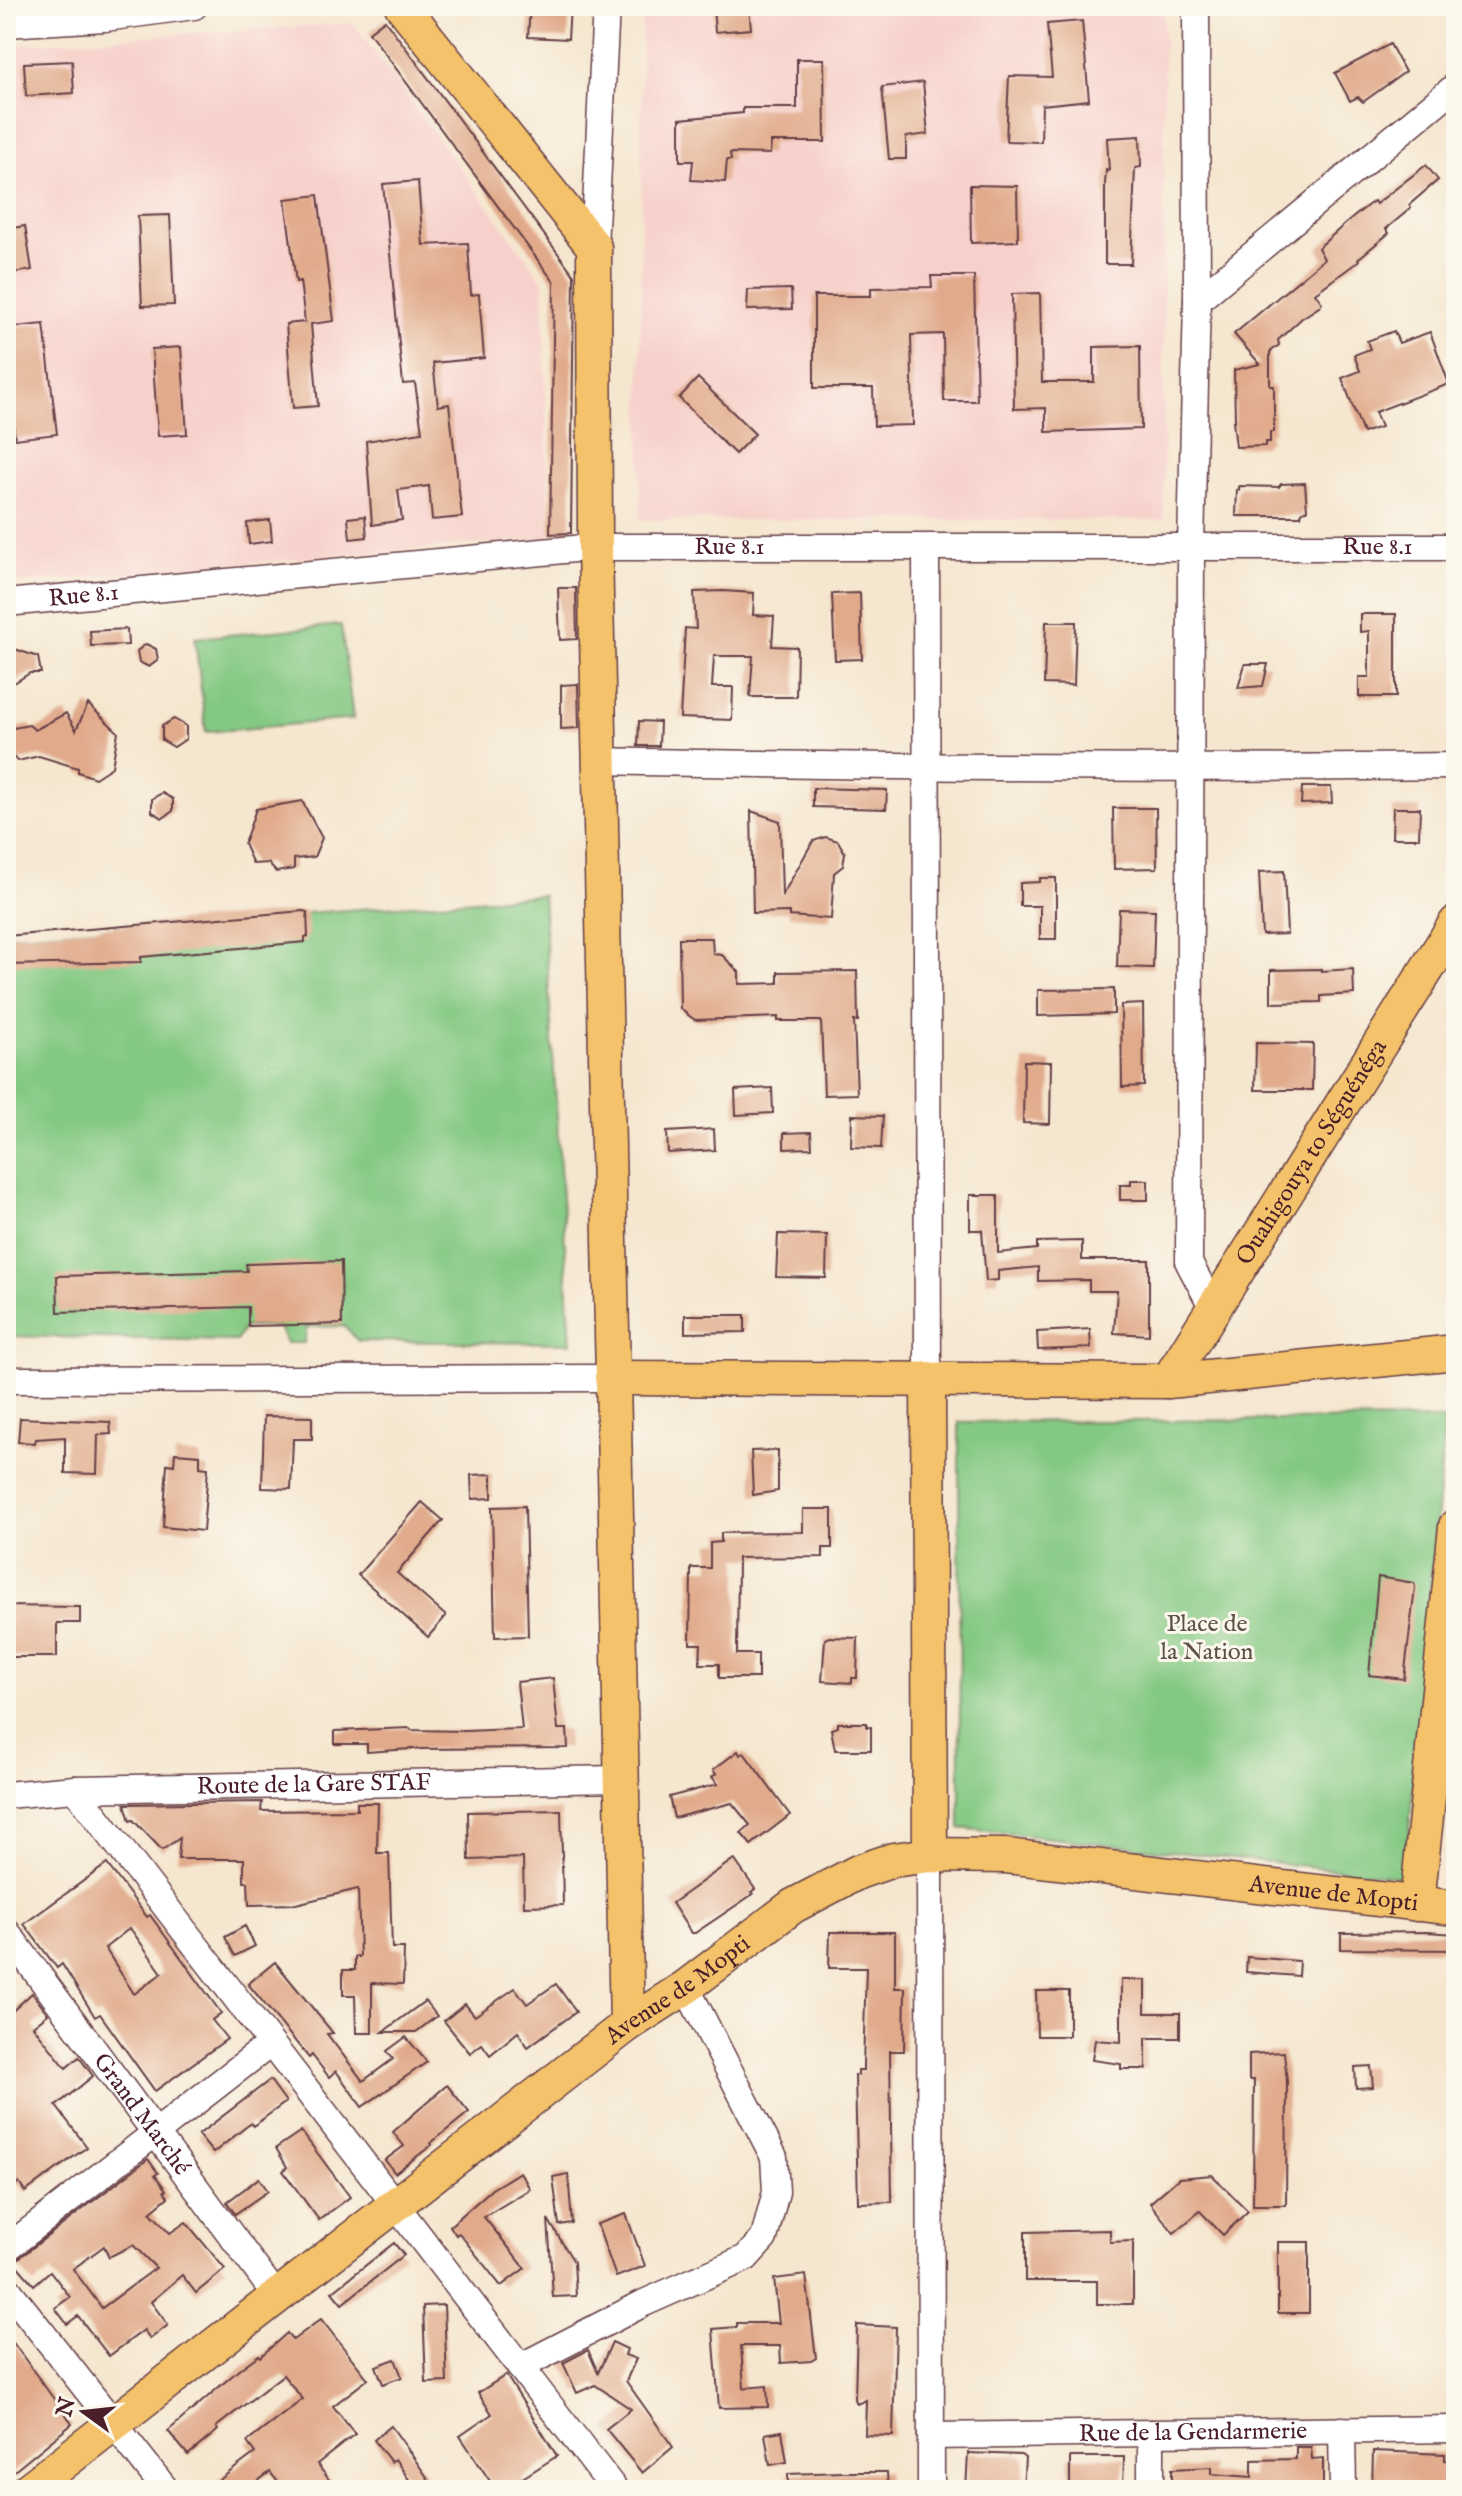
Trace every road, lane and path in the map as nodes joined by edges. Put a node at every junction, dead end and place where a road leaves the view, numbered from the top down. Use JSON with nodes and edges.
{"nodes":[{"id":1,"x":194,"y":6,"type":"edge"},
{"id":2,"x":402,"y":6,"type":"edge"},
{"id":3,"x":606,"y":6,"type":"edge"},
{"id":4,"x":1196,"y":6,"type":"edge"},
{"id":5,"x":6,"y":24,"type":"edge"},
{"id":6,"x":1456,"y":86,"type":"edge"},
{"id":7,"x":594,"y":247,"type":"junction"},
{"id":8,"x":1197,"y":301,"type":"junction"},
{"id":9,"x":1191,"y":546,"type":"junction"},
{"id":10,"x":595,"y":547,"type":"junction"},
{"id":11,"x":1456,"y":547,"type":"edge"},
{"id":12,"x":926,"y":548,"type":"junction"},
{"id":13,"x":6,"y":603,"type":"edge"},
{"id":14,"x":599,"y":761,"type":"junction"},
{"id":15,"x":1456,"y":766,"type":"edge"},
{"id":16,"x":927,"y":768,"type":"junction"},
{"id":17,"x":1190,"y":770,"type":"junction"},
{"id":18,"x":1456,"y":923,"type":"edge"},
{"id":19,"x":1213,"y":1308,"type":"junction"},
{"id":20,"x":1456,"y":1352,"type":"edge"},
{"id":21,"x":612,"y":1378,"type":"junction"},
{"id":22,"x":928,"y":1379,"type":"junction"},
{"id":23,"x":6,"y":1380,"type":"edge"},
{"id":24,"x":1168,"y":1381,"type":"junction"},
{"id":25,"x":1456,"y":1526,"type":"edge"},
{"id":26,"x":1454,"y":1573,"type":"edge"},
{"id":27,"x":620,"y":1779,"type":"junction"},
{"id":28,"x":75,"y":1789,"type":"junction"},
{"id":29,"x":6,"y":1795,"type":"edge"},
{"id":30,"x":930,"y":1855,"type":"junction"},
{"id":31,"x":1417,"y":1904,"type":"junction"},
{"id":32,"x":1456,"y":1908,"type":"edge"},
{"id":33,"x":6,"y":1931,"type":"edge"},
{"id":34,"x":686,"y":1987,"type":"junction"},
{"id":35,"x":627,"y":2025,"type":"junction"},
{"id":36,"x":270,"y":2044,"type":"junction"},
{"id":37,"x":155,"y":2133,"type":"junction"},
{"id":38,"x":395,"y":2206,"type":"junction"},
{"id":39,"x":6,"y":2249,"type":"edge"},
{"id":40,"x":6,"y":2287,"type":"edge"},
{"id":41,"x":277,"y":2297,"type":"junction"},
{"id":42,"x":520,"y":2367,"type":"junction"},
{"id":43,"x":113,"y":2424,"type":"junction"},
{"id":44,"x":1456,"y":2429,"type":"edge"},
{"id":45,"x":1342,"y":2430,"type":"junction"},
{"id":46,"x":1151,"y":2433,"type":"junction"},
{"id":47,"x":931,"y":2436,"type":"junction"},
{"id":48,"x":28,"y":2490,"type":"edge"},
{"id":49,"x":166,"y":2490,"type":"edge"},
{"id":50,"x":615,"y":2490,"type":"edge"},
{"id":51,"x":931,"y":2490,"type":"edge"},
{"id":52,"x":1151,"y":2490,"type":"edge"},
{"id":53,"x":1343,"y":2490,"type":"edge"}],
"edges":[{"from":1,"to":5,"type":"street"},
{"from":2,"to":7,"type":"main road"},
{"from":3,"to":7,"type":"street"},
{"from":4,"to":8,"type":"street"},
{"from":6,"to":8,"type":"street"},
{"from":7,"to":10,"type":"main road"},
{"from":8,"to":9,"type":"street"},
{"from":9,"to":11,"type":"street","name":"Rue 8.1"},
{"from":9,"to":12,"type":"street","name":"Rue 8.1"},
{"from":9,"to":17,"type":"street"},
{"from":10,"to":12,"type":"street","name":"Rue 8.1"},
{"from":10,"to":13,"type":"street","name":"Rue 8.1"},
{"from":10,"to":14,"type":"main road"},
{"from":12,"to":16,"type":"street"},
{"from":14,"to":16,"type":"street"},
{"from":14,"to":21,"type":"main road"},
{"from":15,"to":17,"type":"street"},
{"from":16,"to":17,"type":"street"},
{"from":16,"to":22,"type":"street"},
{"from":17,"to":19,"type":"street"},
{"from":18,"to":19,"type":"main road","name":"Ouahigouya to Séguénéga"},
{"from":19,"to":24,"type":"main road","name":"Ouahigouya to Séguénéga"},
{"from":20,"to":24,"type":"main road"},
{"from":21,"to":22,"type":"main road"},
{"from":21,"to":23,"type":"street"},
{"from":21,"to":27,"type":"main road"},
{"from":22,"to":24,"type":"main road"},
{"from":22,"to":30,"type":"main road"},
{"from":25,"to":26,"type":"main road"},
{"from":26,"to":31,"type":"main road"},
{"from":27,"to":28,"type":"street","name":"Route de la Gare STAF"},
{"from":27,"to":35,"type":"main road"},
{"from":28,"to":29,"type":"street","name":"Route de la Gare STAF"},
{"from":28,"to":36,"type":"street"},
{"from":30,"to":31,"type":"main road","name":"Avenue de Mopti"},
{"from":30,"to":34,"type":"main road","name":"Avenue de Mopti"},
{"from":30,"to":47,"type":"street"},
{"from":31,"to":32,"type":"main road","name":"Avenue de Mopti"},
{"from":33,"to":37,"type":"street","name":"Grand Marché"},
{"from":34,"to":35,"type":"main road","name":"Avenue de Mopti"},
{"from":34,"to":42,"type":"street"},
{"from":35,"to":38,"type":"main road","name":"Avenue de Mopti"},
{"from":36,"to":37,"type":"street"},
{"from":36,"to":38,"type":"street"},
{"from":37,"to":39,"type":"street"},
{"from":37,"to":41,"type":"street","name":"Grand Marché"},
{"from":38,"to":41,"type":"main road","name":"Avenue de Mopti"},
{"from":38,"to":42,"type":"street"},
{"from":40,"to":43,"type":"street"},
{"from":41,"to":43,"type":"main road","name":"Avenue de Mopti"},
{"from":42,"to":50,"type":"street"},
{"from":43,"to":48,"type":"main road","name":"Avenue de Mopti"},
{"from":43,"to":49,"type":"street"},
{"from":44,"to":45,"type":"street","name":"Rue de la Gendarmerie"},
{"from":45,"to":46,"type":"street","name":"Rue de la Gendarmerie"},
{"from":45,"to":53,"type":"street"},
{"from":46,"to":47,"type":"street","name":"Rue de la Gendarmerie"},
{"from":46,"to":52,"type":"street"},
{"from":47,"to":51,"type":"street"}]}
